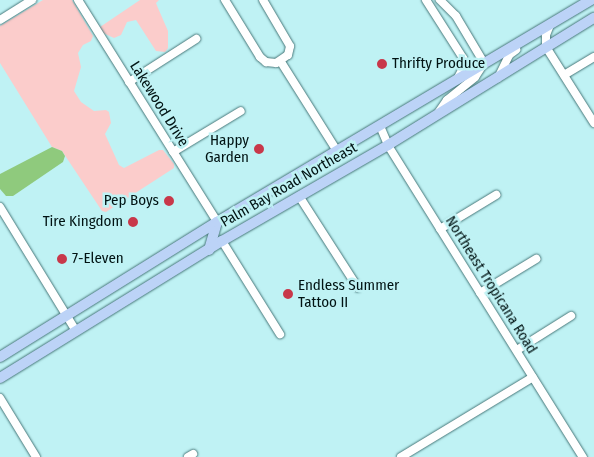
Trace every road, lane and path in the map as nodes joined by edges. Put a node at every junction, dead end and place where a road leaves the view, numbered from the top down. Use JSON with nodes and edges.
{"nodes":[{"id":1,"x":32,"y":0,"type":"edge"},
{"id":2,"x":78,"y":0,"type":"edge"},
{"id":3,"x":225,"y":0,"type":"edge"},
{"id":4,"x":263,"y":0,"type":"edge"},
{"id":5,"x":426,"y":0,"type":"edge"},
{"id":6,"x":440,"y":0,"type":"edge"},
{"id":7,"x":591,"y":0,"type":"edge"},
{"id":8,"x":594,"y":18,"type":"edge"},
{"id":9,"x":0,"y":20,"type":"edge"},
{"id":10,"x":550,"y":25,"type":"junction"},
{"id":11,"x":196,"y":39,"type":"dead end"},
{"id":12,"x":524,"y":40,"type":"junction"},
{"id":13,"x":546,"y":47,"type":"junction"},
{"id":14,"x":594,"y":57,"type":"edge"},
{"id":15,"x":280,"y":62,"type":"junction"},
{"id":16,"x":484,"y":63,"type":"junction"},
{"id":17,"x":564,"y":75,"type":"junction"},
{"id":18,"x":498,"y":78,"type":"junction"},
{"id":19,"x":456,"y":80,"type":"junction"},
{"id":20,"x":129,"y":82,"type":"junction"},
{"id":21,"x":241,"y":111,"type":"dead end"},
{"id":22,"x":436,"y":116,"type":"junction"},
{"id":23,"x":594,"y":123,"type":"edge"},
{"id":24,"x":380,"y":126,"type":"junction"},
{"id":25,"x":388,"y":145,"type":"junction"},
{"id":26,"x":337,"y":151,"type":"junction"},
{"id":27,"x":173,"y":152,"type":"junction"},
{"id":28,"x":496,"y":195,"type":"dead end"},
{"id":29,"x":299,"y":196,"type":"junction"},
{"id":30,"x":0,"y":207,"type":"edge"},
{"id":31,"x":222,"y":219,"type":"junction"},
{"id":32,"x":440,"y":229,"type":"junction"},
{"id":33,"x":222,"y":242,"type":"junction"},
{"id":34,"x":208,"y":250,"type":"junction"},
{"id":35,"x":536,"y":259,"type":"dead end"},
{"id":36,"x":358,"y":288,"type":"dead end"},
{"id":37,"x":480,"y":293,"type":"junction"},
{"id":38,"x":66,"y":316,"type":"junction"},
{"id":39,"x":571,"y":316,"type":"dead end"},
{"id":40,"x":76,"y":331,"type":"junction"},
{"id":41,"x":280,"y":334,"type":"dead end"},
{"id":42,"x":517,"y":350,"type":"junction"},
{"id":43,"x":0,"y":357,"type":"edge"},
{"id":44,"x":533,"y":377,"type":"junction"},
{"id":45,"x":0,"y":378,"type":"edge"},
{"id":46,"x":0,"y":398,"type":"edge"},
{"id":47,"x":36,"y":457,"type":"edge"},
{"id":48,"x":401,"y":457,"type":"edge"},
{"id":49,"x":583,"y":457,"type":"edge"}],
"edges":[{"from":1,"to":9,"type":"street"},
{"from":2,"to":20,"type":"street","name":"Lakewood Drive"},
{"from":3,"to":15,"type":"street"},
{"from":4,"to":15,"type":"street"},
{"from":5,"to":19,"type":"street"},
{"from":6,"to":16,"type":"street"},
{"from":7,"to":10,"type":"main road","name":"Palm Bay Road Northeast"},
{"from":8,"to":13,"type":"main road","name":"Palm Bay Road Northeast"},
{"from":10,"to":12,"type":"main road","name":"Palm Bay Road Northeast"},
{"from":10,"to":13,"type":"street"},
{"from":11,"to":20,"type":"street"},
{"from":12,"to":16,"type":"main road","name":"Palm Bay Road Northeast"},
{"from":12,"to":18,"type":"street"},
{"from":13,"to":17,"type":"street"},
{"from":13,"to":18,"type":"main road","name":"Palm Bay Road Northeast"},
{"from":14,"to":17,"type":"street"},
{"from":15,"to":26,"type":"street"},
{"from":16,"to":19,"type":"main road","name":"Palm Bay Road Northeast"},
{"from":16,"to":22,"type":"street"},
{"from":17,"to":23,"type":"street"},
{"from":18,"to":22,"type":"main road","name":"Palm Bay Road Northeast"},
{"from":19,"to":24,"type":"main road","name":"Palm Bay Road Northeast"},
{"from":20,"to":27,"type":"street","name":"Lakewood Drive"},
{"from":21,"to":27,"type":"street"},
{"from":22,"to":25,"type":"main road","name":"Palm Bay Road Northeast"},
{"from":24,"to":25,"type":"street","name":"Northeast Tropicana Road"},
{"from":24,"to":26,"type":"main road","name":"Palm Bay Road Northeast"},
{"from":25,"to":29,"type":"main road","name":"Palm Bay Road Northeast"},
{"from":25,"to":32,"type":"street","name":"Northeast Tropicana Road"},
{"from":26,"to":31,"type":"main road","name":"Palm Bay Road Northeast"},
{"from":27,"to":31,"type":"street","name":"Lakewood Drive"},
{"from":28,"to":32,"type":"street"},
{"from":29,"to":33,"type":"main road","name":"Palm Bay Road Northeast"},
{"from":29,"to":36,"type":"street"},
{"from":30,"to":38,"type":"street"},
{"from":31,"to":33,"type":"main road"},
{"from":31,"to":34,"type":"main road"},
{"from":31,"to":38,"type":"main road","name":"Palm Bay Road Northeast"},
{"from":32,"to":37,"type":"street","name":"Northeast Tropicana Road"},
{"from":33,"to":34,"type":"main road","name":"Palm Bay Road Northeast"},
{"from":33,"to":41,"type":"street"},
{"from":34,"to":40,"type":"main road","name":"Palm Bay Road Northeast"},
{"from":35,"to":37,"type":"street"},
{"from":37,"to":42,"type":"street","name":"Northeast Tropicana Road"},
{"from":38,"to":40,"type":"street"},
{"from":38,"to":43,"type":"main road","name":"Palm Bay Road Northeast"},
{"from":39,"to":42,"type":"street"},
{"from":40,"to":45,"type":"main road","name":"Palm Bay Road Northeast"},
{"from":42,"to":44,"type":"street","name":"Northeast Tropicana Road"},
{"from":44,"to":48,"type":"street"},
{"from":44,"to":49,"type":"street","name":"Northeast Tropicana Road"},
{"from":46,"to":47,"type":"street"}]}
